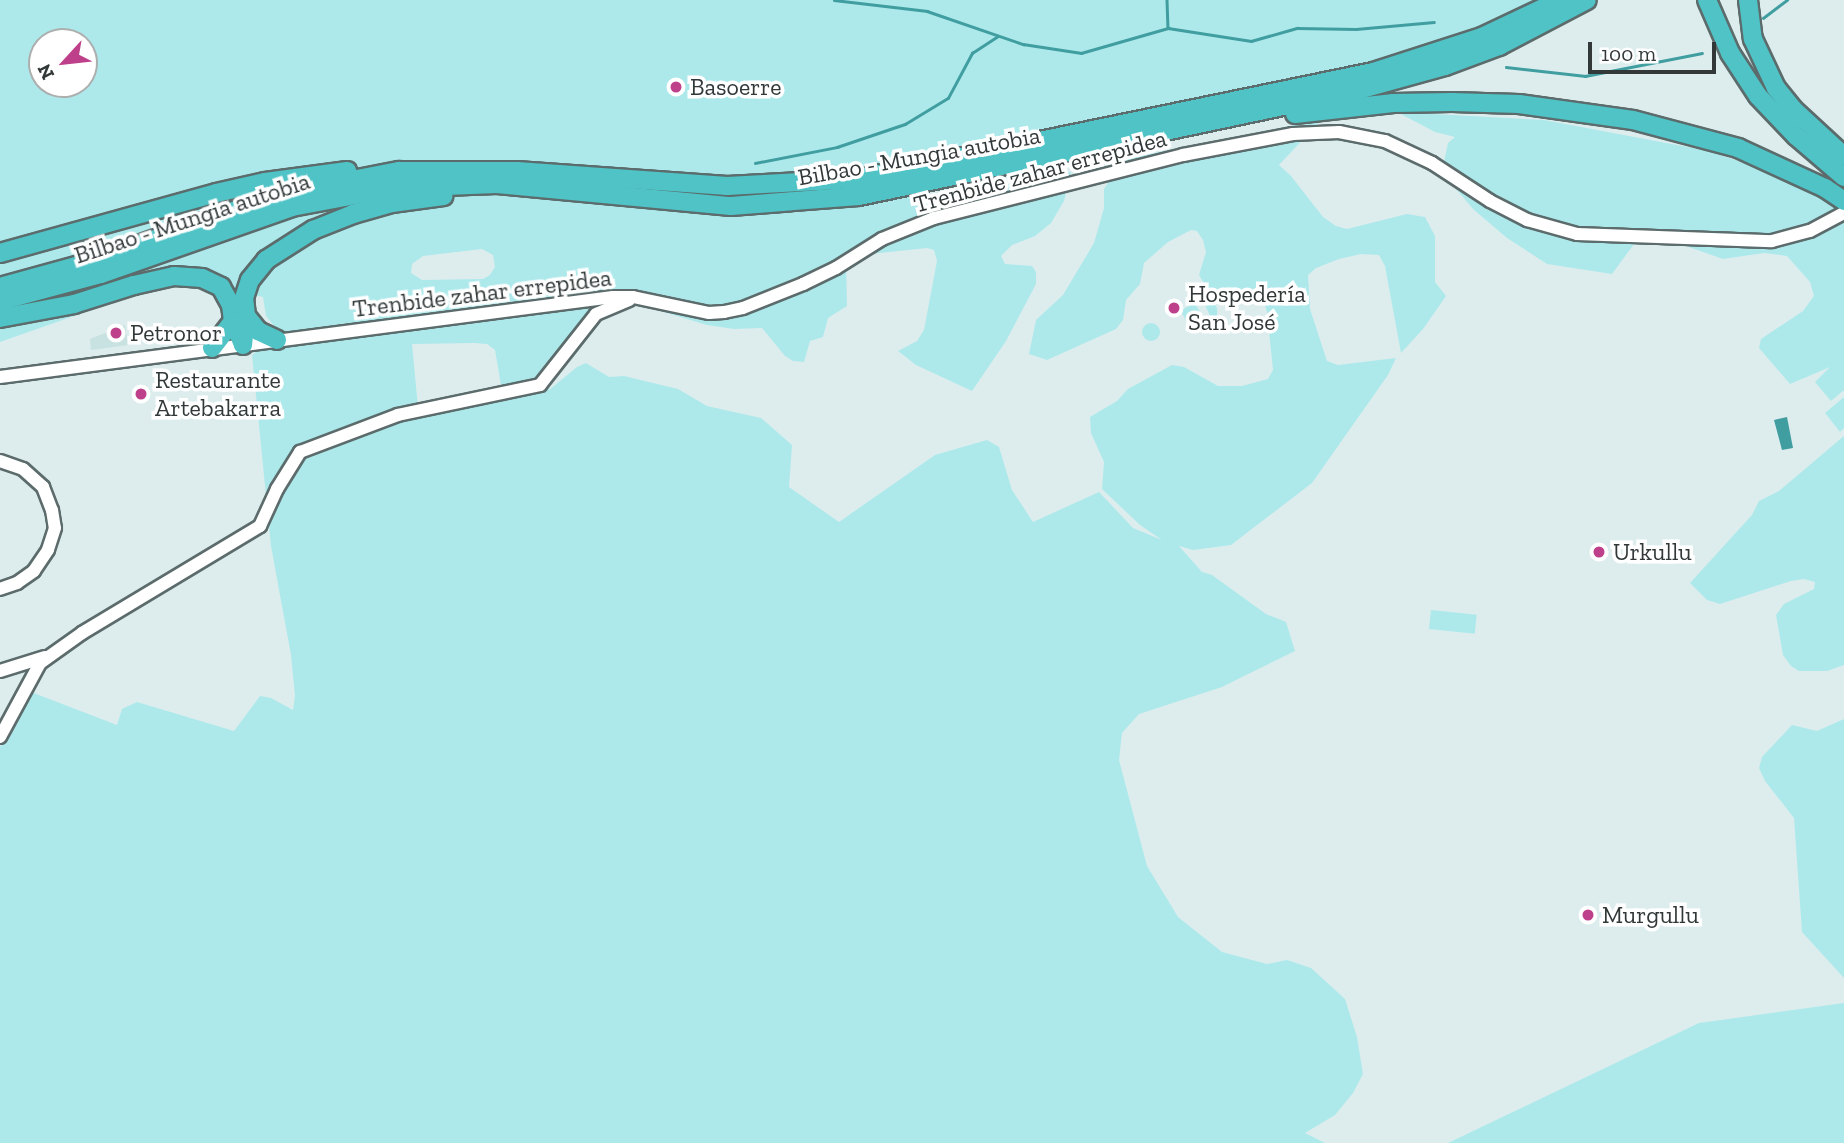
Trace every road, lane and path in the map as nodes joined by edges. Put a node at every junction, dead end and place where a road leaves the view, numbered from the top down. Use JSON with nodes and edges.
{"nodes":[{"id":1,"x":1560,"y":0,"type":"edge"},
{"id":2,"x":1587,"y":0,"type":"edge"},
{"id":3,"x":1707,"y":0,"type":"edge"},
{"id":4,"x":1748,"y":0,"type":"edge"},
{"id":5,"x":1212,"y":123,"type":"junction"},
{"id":6,"x":1844,"y":156,"type":"edge"},
{"id":7,"x":399,"y":171,"type":"junction"},
{"id":8,"x":1844,"y":177,"type":"edge"},
{"id":9,"x":610,"y":195,"type":"junction"},
{"id":10,"x":1844,"y":201,"type":"edge"},
{"id":11,"x":1844,"y":213,"type":"edge"},
{"id":12,"x":0,"y":253,"type":"edge"},
{"id":13,"x":0,"y":287,"type":"edge"},
{"id":14,"x":633,"y":297,"type":"junction"},
{"id":15,"x":0,"y":301,"type":"edge"},
{"id":16,"x":0,"y":318,"type":"edge"},
{"id":17,"x":240,"y":319,"type":"junction"},
{"id":18,"x":277,"y":340,"type":"junction"},
{"id":19,"x":243,"y":345,"type":"junction"},
{"id":20,"x":212,"y":348,"type":"junction"},
{"id":21,"x":0,"y":377,"type":"edge"},
{"id":22,"x":0,"y":461,"type":"edge"},
{"id":23,"x":0,"y":589,"type":"edge"},
{"id":24,"x":49,"y":656,"type":"junction"},
{"id":25,"x":0,"y":671,"type":"edge"},
{"id":26,"x":0,"y":737,"type":"edge"}],
"edges":[{"from":1,"to":7,"type":"highway","name":"Bilbao - Mungia autobia"},
{"from":2,"to":5,"type":"highway","name":"Bilbao - Mungia autobia"},
{"from":3,"to":8,"type":"highway"},
{"from":4,"to":6,"type":"highway"},
{"from":5,"to":9,"type":"highway","name":"Bilbao - Mungia autobia"},
{"from":5,"to":10,"type":"highway"},
{"from":7,"to":12,"type":"highway"},
{"from":7,"to":13,"type":"highway","name":"Bilbao - Mungia autobia"},
{"from":9,"to":15,"type":"highway","name":"Bilbao - Mungia autobia"},
{"from":9,"to":17,"type":"highway"},
{"from":11,"to":14,"type":"street","name":"Trenbide zahar errepidea"},
{"from":14,"to":18,"type":"street","name":"Trenbide zahar errepidea"},
{"from":14,"to":24,"type":"street"},
{"from":16,"to":17,"type":"highway"},
{"from":17,"to":18,"type":"highway"},
{"from":17,"to":19,"type":"highway"},
{"from":17,"to":20,"type":"highway"},
{"from":18,"to":19,"type":"street","name":"Trenbide zahar errepidea"},
{"from":19,"to":20,"type":"street","name":"Trenbide zahar errepidea"},
{"from":20,"to":21,"type":"street"},
{"from":22,"to":23,"type":"street"},
{"from":24,"to":25,"type":"street"},
{"from":24,"to":26,"type":"street"}]}
